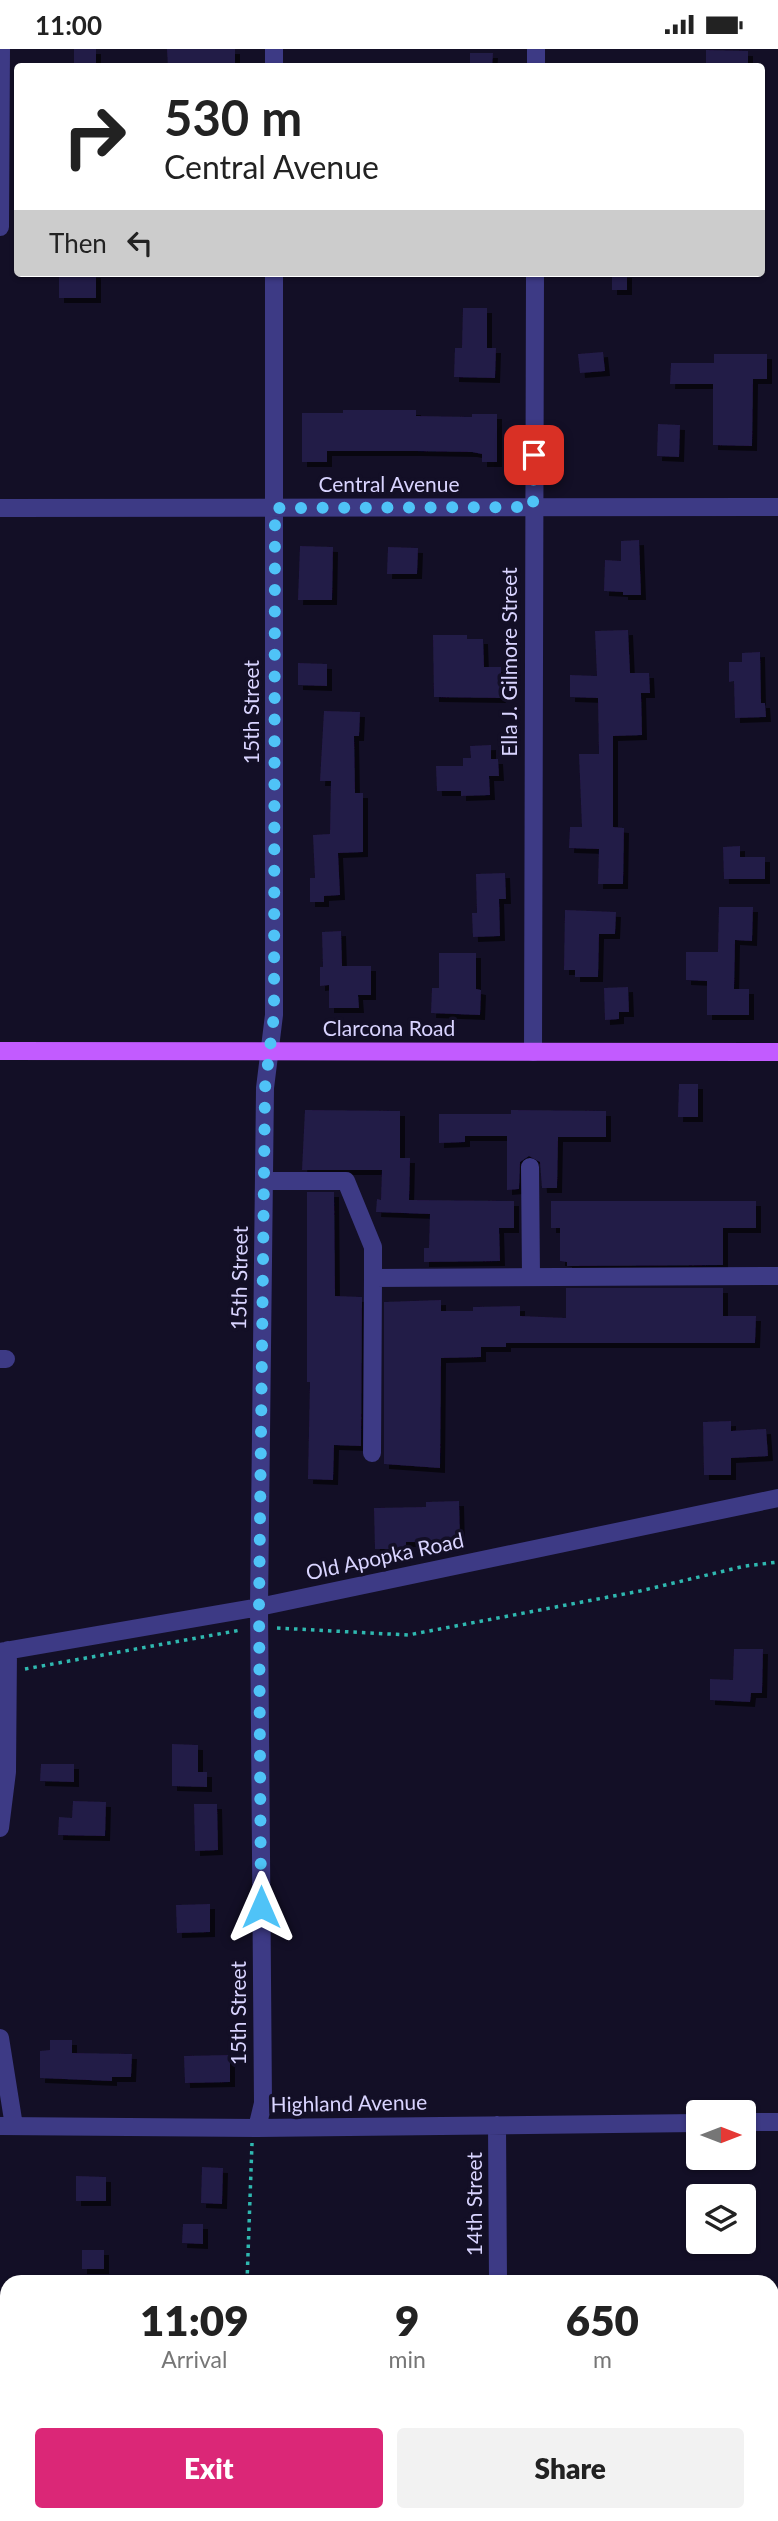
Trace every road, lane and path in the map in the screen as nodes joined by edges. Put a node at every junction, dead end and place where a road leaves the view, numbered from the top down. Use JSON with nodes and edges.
{"nodes":[{"id":1,"x":1,"y":49,"type":"edge"},
{"id":2,"x":0,"y":227,"type":"edge"},
{"id":3,"x":274,"y":277,"type":"edge"},
{"id":4,"x":535,"y":277,"type":"edge"},
{"id":5,"x":533,"y":507,"type":"junction"},
{"id":6,"x":778,"y":507,"type":"edge"},
{"id":7,"x":0,"y":508,"type":"edge"},
{"id":8,"x":275,"y":508,"type":"junction"},
{"id":9,"x":0,"y":1051,"type":"edge"},
{"id":10,"x":269,"y":1051,"type":"junction"},
{"id":11,"x":533,"y":1052,"type":"junction"},
{"id":12,"x":778,"y":1052,"type":"edge"},
{"id":13,"x":530,"y":1167,"type":"dead end"},
{"id":14,"x":264,"y":1181,"type":"junction"},
{"id":15,"x":531,"y":1276,"type":"junction"},
{"id":16,"x":778,"y":1276,"type":"edge"},
{"id":17,"x":373,"y":1278,"type":"junction"},
{"id":18,"x":372,"y":1453,"type":"dead end"},
{"id":19,"x":778,"y":1498,"type":"edge"},
{"id":20,"x":778,"y":1562,"type":"edge"},
{"id":21,"x":259,"y":1607,"type":"junction"},
{"id":22,"x":259,"y":1627,"type":"junction"},
{"id":23,"x":4,"y":1651,"type":"edge"},
{"id":24,"x":8,"y":1672,"type":"junction"},
{"id":25,"x":0,"y":1828,"type":"edge"},
{"id":26,"x":0,"y":2038,"type":"edge"},
{"id":27,"x":756,"y":2122,"type":"edge"},
{"id":28,"x":778,"y":2122,"type":"edge"},
{"id":29,"x":686,"y":2123,"type":"edge"},
{"id":30,"x":497,"y":2125,"type":"junction"},
{"id":31,"x":7,"y":2126,"type":"edge"},
{"id":32,"x":257,"y":2128,"type":"junction"},
{"id":33,"x":247,"y":2275,"type":"edge"},
{"id":34,"x":498,"y":2275,"type":"edge"}],
"edges":[{"from":1,"to":2,"type":"street"},
{"from":3,"to":8,"type":"street","name":"15th Street"},
{"from":4,"to":5,"type":"street","name":"Ella J. Gilmore Street"},
{"from":5,"to":6,"type":"street","name":"Central Avenue"},
{"from":5,"to":8,"type":"street","name":"Central Avenue"},
{"from":5,"to":11,"type":"street","name":"Ella J. Gilmore Street"},
{"from":7,"to":8,"type":"street","name":"Central Avenue"},
{"from":8,"to":10,"type":"street","name":"15th Street"},
{"from":9,"to":10,"type":"main road","name":"Clarcona Road"},
{"from":10,"to":11,"type":"main road","name":"Clarcona Road"},
{"from":10,"to":14,"type":"street","name":"15th Street"},
{"from":11,"to":12,"type":"main road","name":"Clarcona Road"},
{"from":13,"to":15,"type":"street"},
{"from":14,"to":17,"type":"street"},
{"from":14,"to":21,"type":"street","name":"15th Street"},
{"from":15,"to":16,"type":"street"},
{"from":15,"to":17,"type":"street"},
{"from":17,"to":18,"type":"street"},
{"from":19,"to":21,"type":"street","name":"Old Apopka Road"},
{"from":20,"to":22,"type":"path"},
{"from":21,"to":22,"type":"street","name":"15th Street"},
{"from":21,"to":23,"type":"street","name":"Old Apopka Road"},
{"from":22,"to":24,"type":"path"},
{"from":22,"to":32,"type":"street","name":"15th Street"},
{"from":23,"to":24,"type":"street"},
{"from":24,"to":25,"type":"street"},
{"from":26,"to":31,"type":"street"},
{"from":27,"to":28,"type":"street"},
{"from":29,"to":30,"type":"street","name":"Highland Avenue"},
{"from":30,"to":32,"type":"street","name":"Highland Avenue"},
{"from":30,"to":34,"type":"street","name":"14th Street"},
{"from":31,"to":32,"type":"street","name":"Highland Avenue"},
{"from":32,"to":33,"type":"path"}]}
